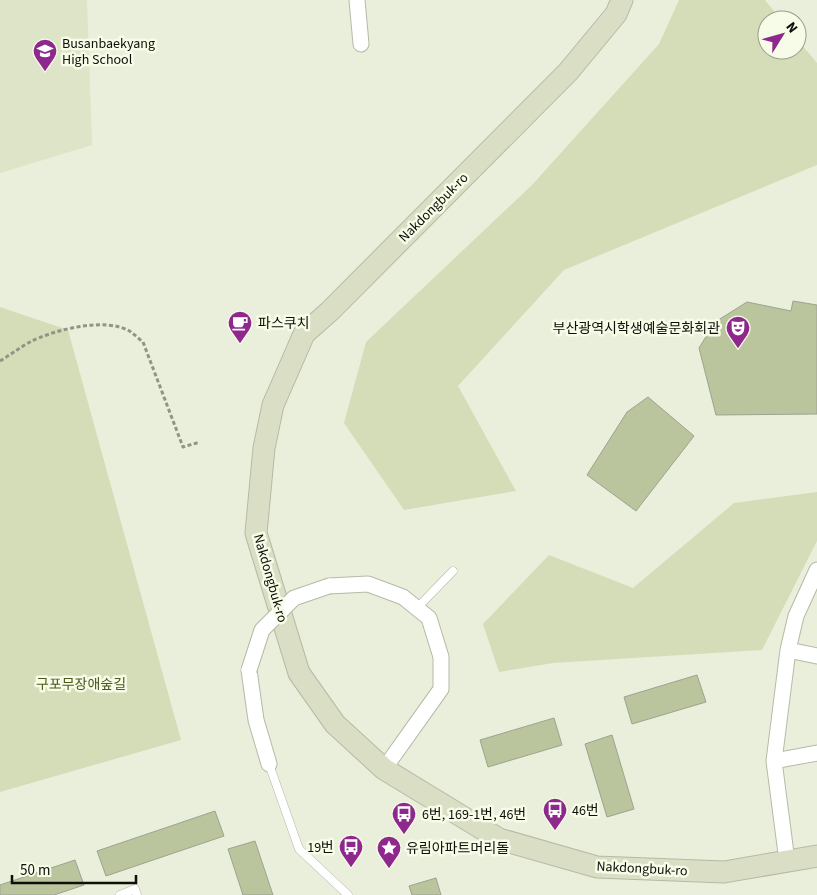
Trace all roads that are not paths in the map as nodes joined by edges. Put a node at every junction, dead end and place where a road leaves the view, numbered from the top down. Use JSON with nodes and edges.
{"nodes":[{"id":1,"x":358,"y":0,"type":"edge"},
{"id":2,"x":622,"y":0,"type":"edge"},
{"id":3,"x":361,"y":44,"type":"dead end"},
{"id":4,"x":817,"y":570,"type":"edge"},
{"id":5,"x":453,"y":571,"type":"dead end"},
{"id":6,"x":417,"y":608,"type":"junction"},
{"id":7,"x":788,"y":650,"type":"junction"},
{"id":8,"x":817,"y":656,"type":"edge"},
{"id":9,"x":817,"y":753,"type":"edge"},
{"id":10,"x":774,"y":760,"type":"junction"},
{"id":11,"x":269,"y":764,"type":"joint"},
{"id":12,"x":384,"y":769,"type":"junction"},
{"id":13,"x":817,"y":856,"type":"edge"},
{"id":14,"x":787,"y":861,"type":"junction"},
{"id":15,"x":120,"y":895,"type":"edge"},
{"id":16,"x":137,"y":895,"type":"edge"},
{"id":17,"x":348,"y":895,"type":"edge"}],
"edges":[{"from":1,"to":3,"type":"street"},
{"from":2,"to":12,"type":"main road","name":"Nakdongbuk-ro"},
{"from":4,"to":7,"type":"street"},
{"from":5,"to":6,"type":"lane"},
{"from":6,"to":11,"type":"street","bridge":true},
{"from":6,"to":12,"type":"street"},
{"from":7,"to":8,"type":"street"},
{"from":7,"to":10,"type":"street"},
{"from":9,"to":10,"type":"street"},
{"from":10,"to":14,"type":"street"},
{"from":11,"to":17,"type":"lane"},
{"from":12,"to":14,"type":"main road","name":"Nakdongbuk-ro"},
{"from":13,"to":14,"type":"main road","name":"Nakdongbuk-ro"},
{"from":15,"to":16,"type":"lane"}]}
